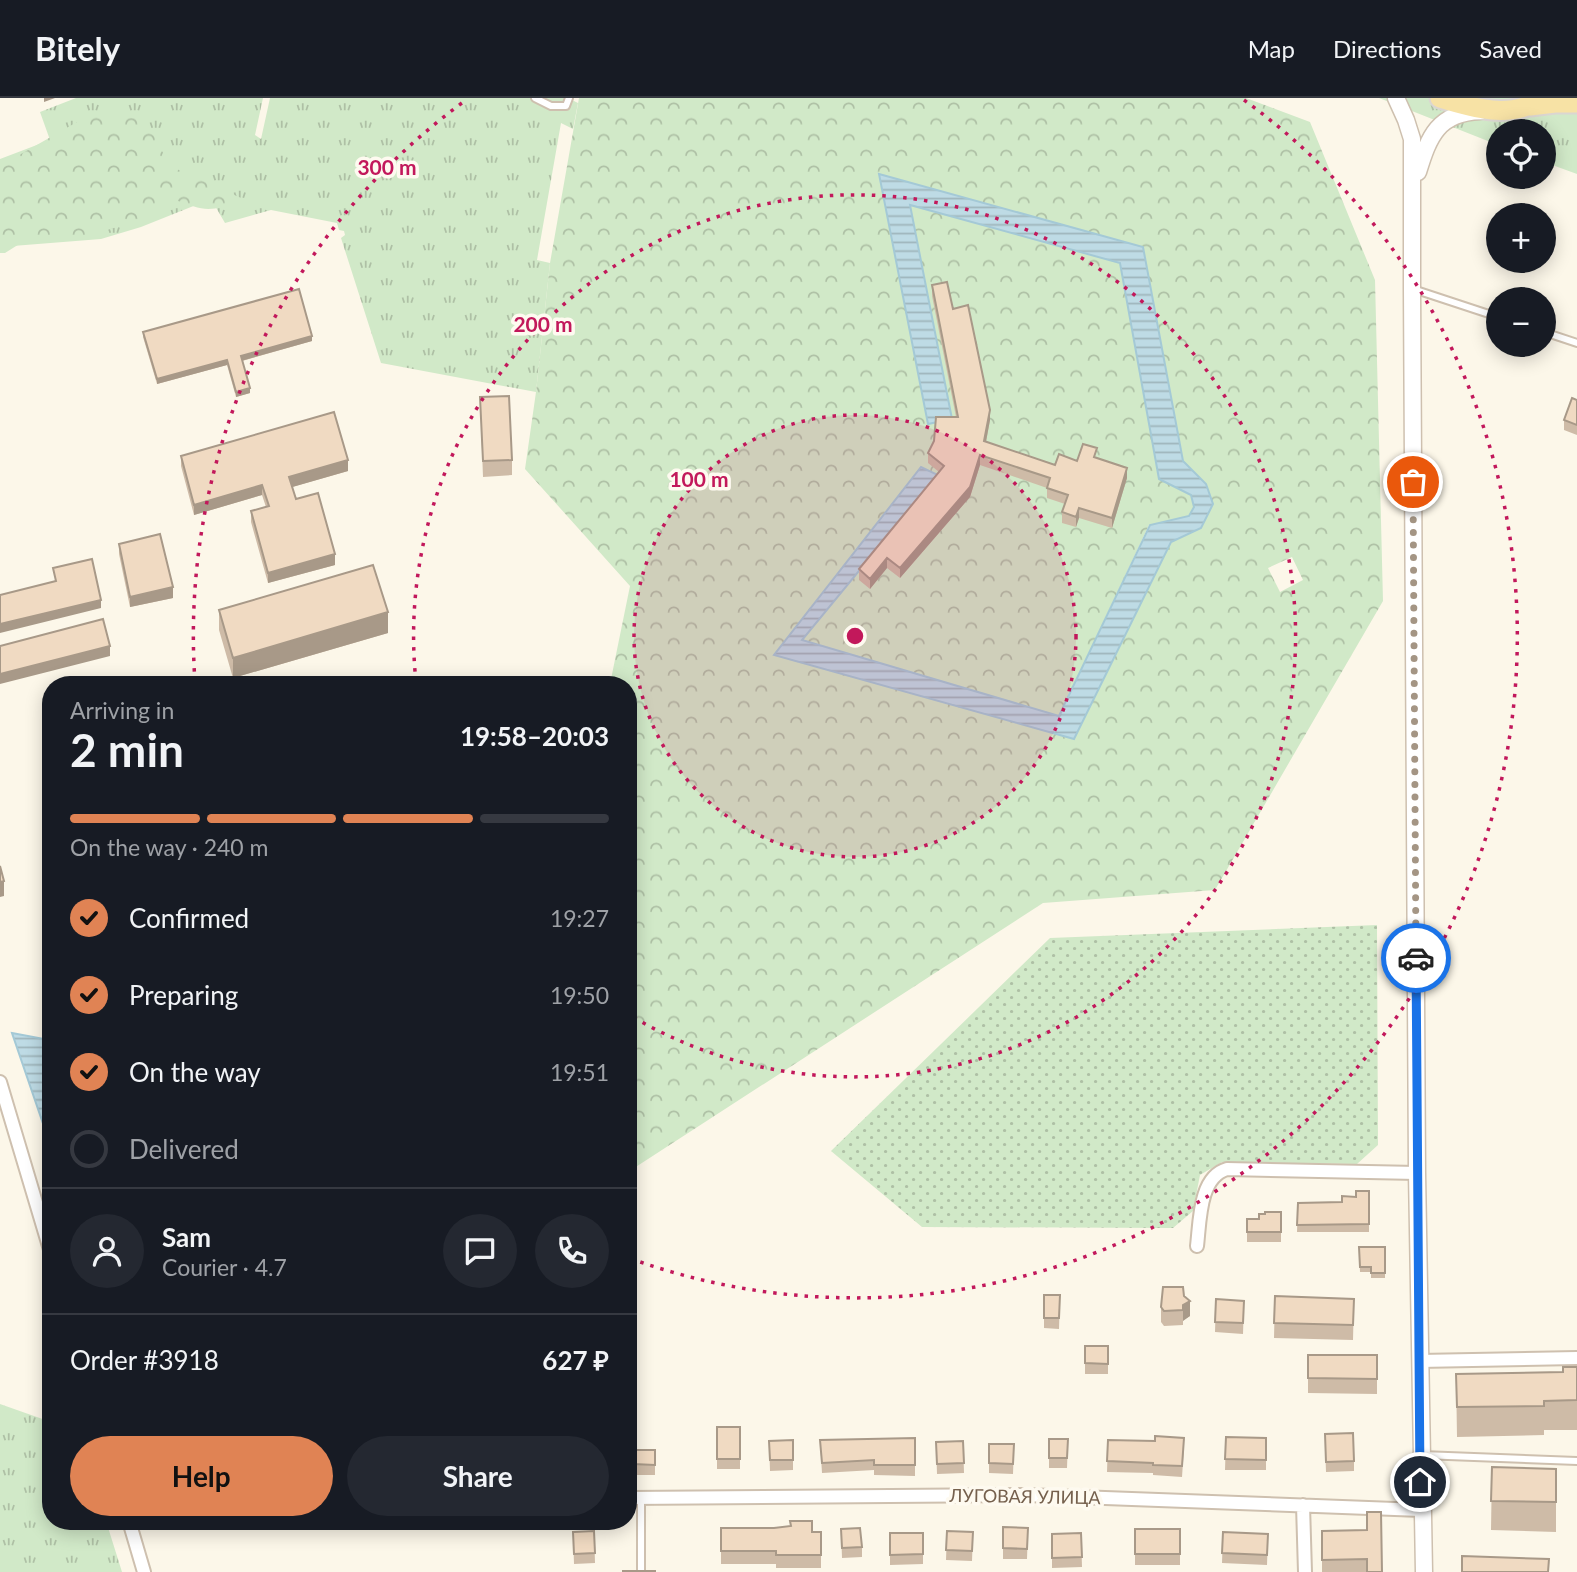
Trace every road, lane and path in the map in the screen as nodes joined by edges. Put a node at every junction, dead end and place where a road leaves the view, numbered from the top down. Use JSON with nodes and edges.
{"nodes":[{"id":1,"x":536,"y":98,"type":"edge"},
{"id":2,"x":569,"y":98,"type":"edge"},
{"id":3,"x":1396,"y":98,"type":"edge"},
{"id":4,"x":1440,"y":98,"type":"edge"},
{"id":5,"x":1535,"y":102,"type":"edge"},
{"id":6,"x":1577,"y":103,"type":"edge"},
{"id":7,"x":1491,"y":111,"type":"junction"},
{"id":8,"x":1413,"y":188,"type":"junction"},
{"id":9,"x":1412,"y":289,"type":"junction"},
{"id":10,"x":1486,"y":313,"type":"edge"},
{"id":11,"x":1556,"y":336,"type":"edge"},
{"id":12,"x":1577,"y":343,"type":"edge"},
{"id":13,"x":0,"y":1082,"type":"edge"},
{"id":14,"x":1417,"y":1173,"type":"junction"},
{"id":15,"x":42,"y":1223,"type":"edge"},
{"id":16,"x":1198,"y":1246,"type":"dead end"},
{"id":17,"x":1577,"y":1358,"type":"edge"},
{"id":18,"x":1419,"y":1361,"type":"junction"},
{"id":19,"x":1420,"y":1455,"type":"junction"},
{"id":20,"x":1577,"y":1461,"type":"edge"},
{"id":21,"x":637,"y":1497,"type":"edge"},
{"id":22,"x":1303,"y":1505,"type":"junction"},
{"id":23,"x":1421,"y":1510,"type":"junction"},
{"id":24,"x":637,"y":1522,"type":"edge"},
{"id":25,"x":132,"y":1530,"type":"edge"},
{"id":26,"x":144,"y":1572,"type":"edge"},
{"id":27,"x":641,"y":1572,"type":"edge"},
{"id":28,"x":1305,"y":1572,"type":"edge"},
{"id":29,"x":1423,"y":1572,"type":"edge"}],
"edges":[{"from":1,"to":2,"type":"lane"},
{"from":3,"to":8,"type":"street"},
{"from":4,"to":7,"type":"main road"},
{"from":5,"to":6,"type":"main road"},
{"from":5,"to":7,"type":"main road"},
{"from":7,"to":8,"type":"street"},
{"from":8,"to":9,"type":"street"},
{"from":9,"to":10,"type":"lane"},
{"from":9,"to":14,"type":"street"},
{"from":11,"to":12,"type":"lane"},
{"from":13,"to":15,"type":"street"},
{"from":14,"to":16,"type":"street"},
{"from":14,"to":18,"type":"street"},
{"from":17,"to":18,"type":"street"},
{"from":18,"to":19,"type":"street"},
{"from":19,"to":20,"type":"lane"},
{"from":19,"to":23,"type":"street"},
{"from":21,"to":22,"type":"street","name":"ЛУГОВАЯ УЛИЦА"},
{"from":22,"to":23,"type":"street","name":"ЛУГОВАЯ УЛИЦА"},
{"from":22,"to":28,"type":"street"},
{"from":23,"to":29,"type":"street"},
{"from":24,"to":27,"type":"lane"},
{"from":25,"to":26,"type":"street"}]}
